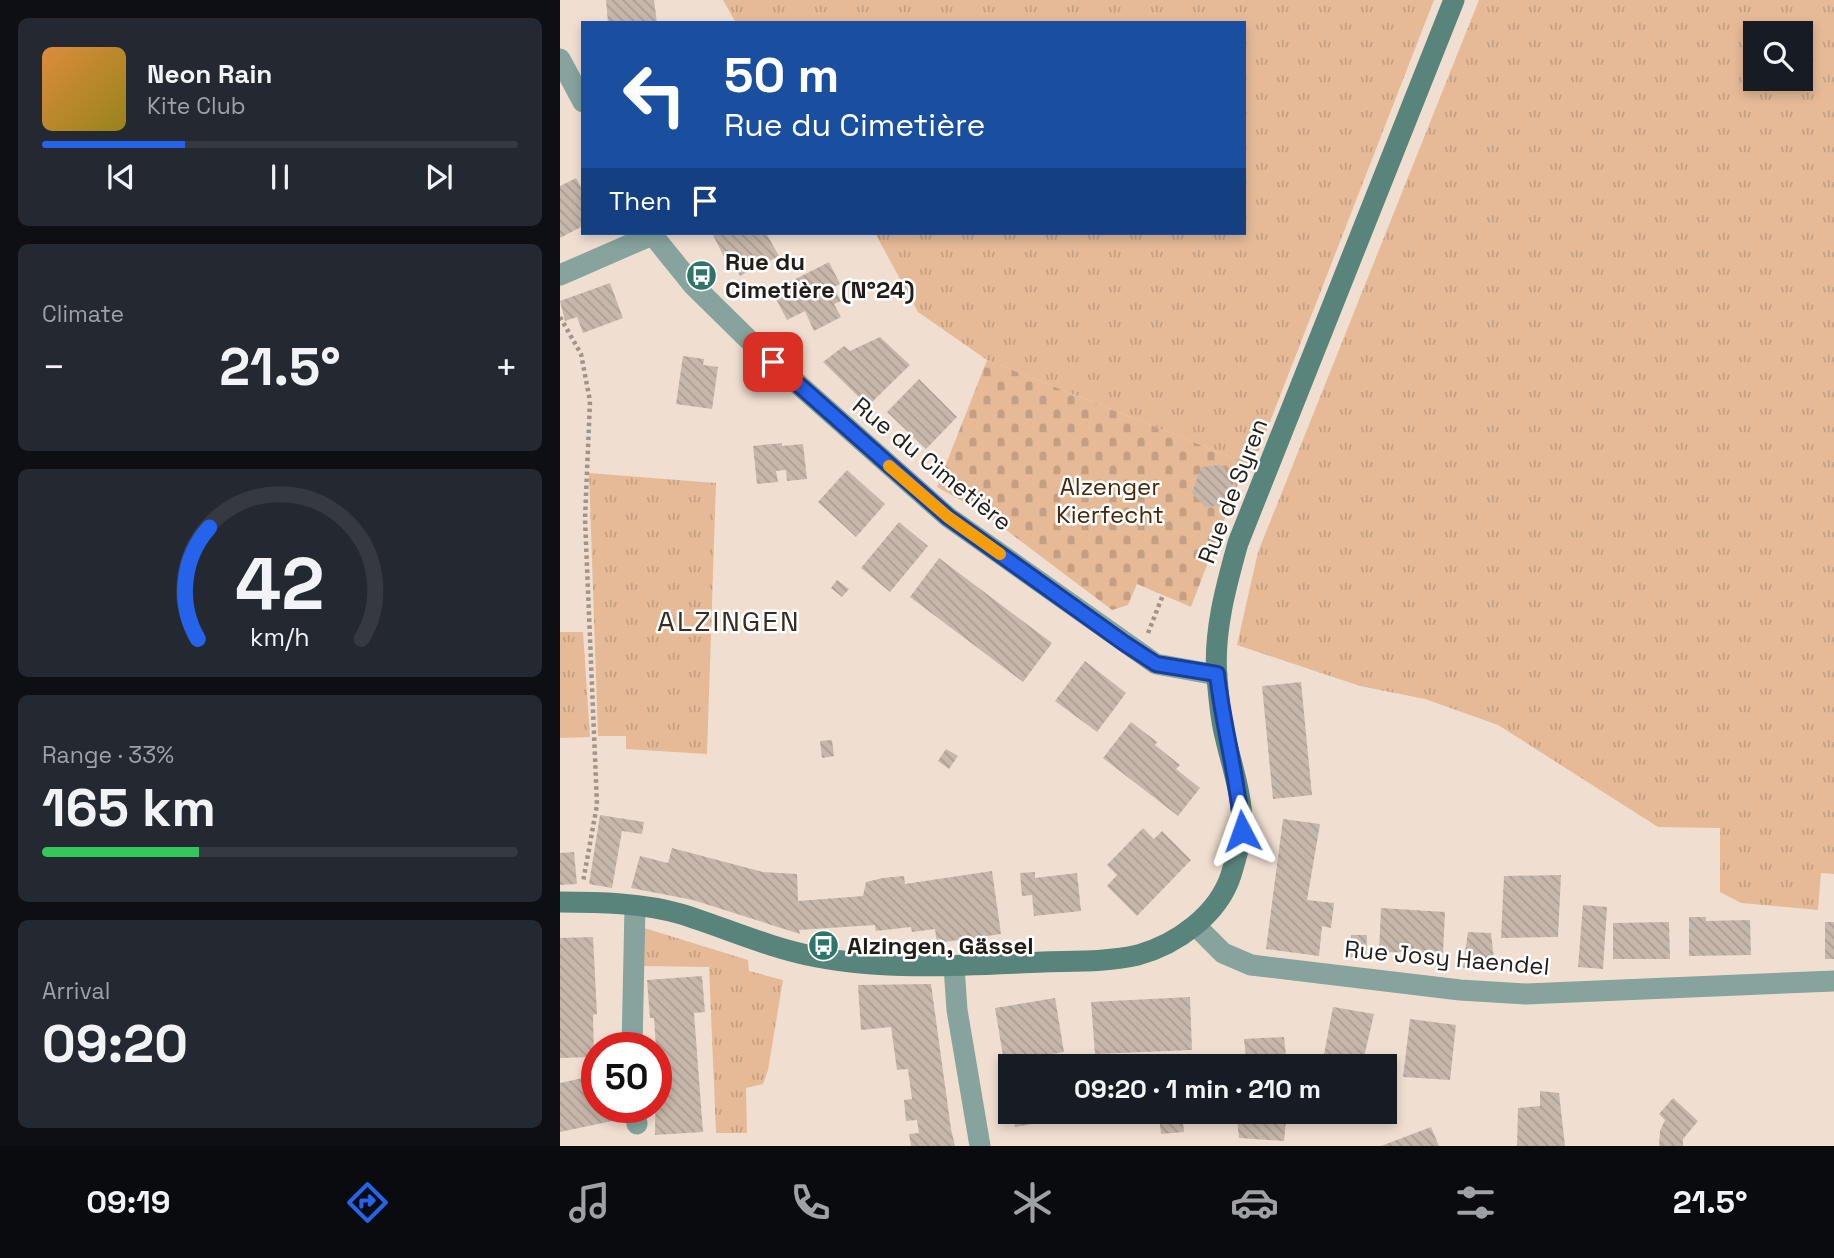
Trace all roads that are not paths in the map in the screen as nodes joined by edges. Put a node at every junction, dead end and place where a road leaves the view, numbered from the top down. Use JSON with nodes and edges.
{"nodes":[{"id":1,"x":1454,"y":0,"type":"edge"},
{"id":2,"x":560,"y":59,"type":"edge"},
{"id":3,"x":581,"y":98,"type":"edge"},
{"id":4,"x":650,"y":235,"type":"edge"},
{"id":5,"x":653,"y":235,"type":"edge"},
{"id":6,"x":560,"y":275,"type":"edge"},
{"id":7,"x":1217,"y":674,"type":"junction"},
{"id":8,"x":560,"y":902,"type":"edge"},
{"id":9,"x":635,"y":906,"type":"junction"},
{"id":10,"x":1196,"y":926,"type":"junction"},
{"id":11,"x":954,"y":966,"type":"junction"},
{"id":12,"x":1834,"y":981,"type":"edge"},
{"id":13,"x":632,"y":1032,"type":"edge"},
{"id":14,"x":980,"y":1146,"type":"edge"}],
"edges":[{"from":1,"to":7,"type":"main road","name":"Rue de Syren"},
{"from":2,"to":3,"type":"street"},
{"from":4,"to":6,"type":"street"},
{"from":5,"to":7,"type":"street","name":"Rue du Cimetière"},
{"from":7,"to":10,"type":"main road","name":"Rue de Syren"},
{"from":8,"to":9,"type":"main road","name":"Rue de Syren"},
{"from":9,"to":11,"type":"main road","name":"Rue de Syren"},
{"from":9,"to":13,"type":"street"},
{"from":10,"to":11,"type":"main road","name":"Rue de Syren"},
{"from":10,"to":12,"type":"street","name":"Rue Josy Haendel"},
{"from":11,"to":14,"type":"street"}]}
